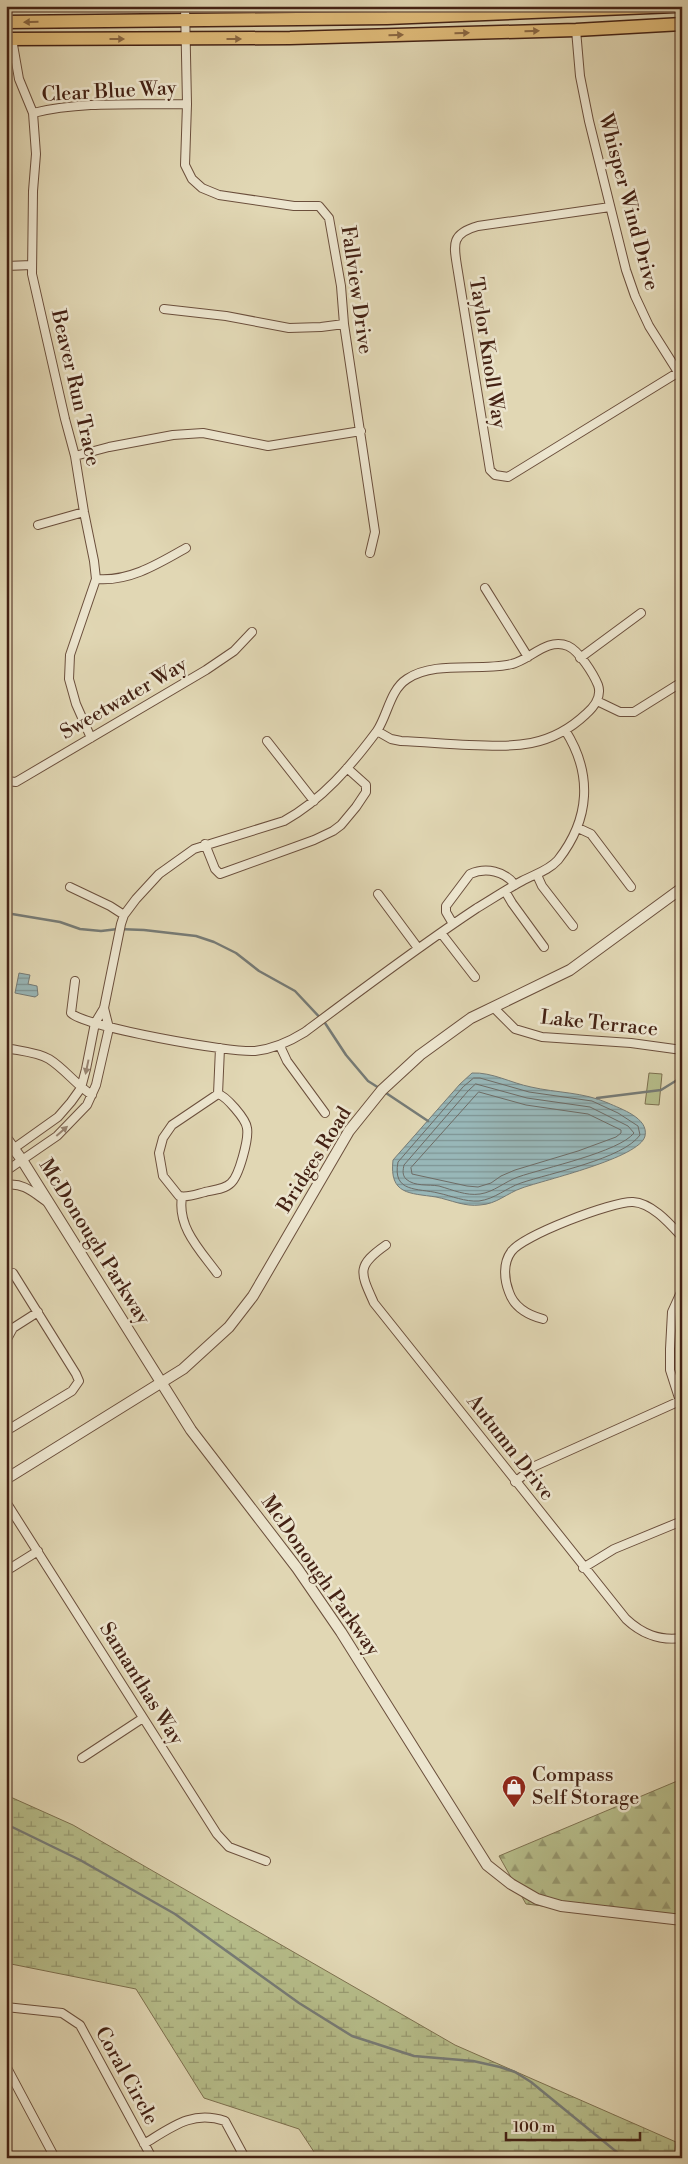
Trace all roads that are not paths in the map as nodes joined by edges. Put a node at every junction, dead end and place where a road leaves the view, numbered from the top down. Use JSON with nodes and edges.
{"nodes":[{"id":1,"x":185,"y":6,"type":"edge"},
{"id":2,"x":675,"y":6,"type":"edge"},
{"id":3,"x":475,"y":10,"type":"edge"},
{"id":4,"x":185,"y":20,"type":"junction"},
{"id":5,"x":6,"y":22,"type":"edge"},
{"id":6,"x":682,"y":24,"type":"edge"},
{"id":7,"x":576,"y":30,"type":"junction"},
{"id":8,"x":9,"y":39,"type":"edge"},
{"id":9,"x":185,"y":39,"type":"junction"},
{"id":10,"x":187,"y":104,"type":"junction"},
{"id":11,"x":33,"y":113,"type":"junction"},
{"id":12,"x":610,"y":207,"type":"junction"},
{"id":13,"x":32,"y":265,"type":"junction"},
{"id":14,"x":6,"y":266,"type":"edge"},
{"id":15,"x":164,"y":309,"type":"dead end"},
{"id":16,"x":344,"y":324,"type":"junction"},
{"id":17,"x":680,"y":371,"type":"edge"},
{"id":18,"x":361,"y":431,"type":"junction"},
{"id":19,"x":75,"y":456,"type":"junction"},
{"id":20,"x":84,"y":512,"type":"junction"},
{"id":21,"x":38,"y":525,"type":"dead end"},
{"id":22,"x":186,"y":548,"type":"dead end"},
{"id":23,"x":370,"y":553,"type":"dead end"},
{"id":24,"x":96,"y":579,"type":"junction"},
{"id":25,"x":485,"y":588,"type":"dead end"},
{"id":26,"x":641,"y":613,"type":"dead end"},
{"id":27,"x":252,"y":632,"type":"dead end"},
{"id":28,"x":528,"y":656,"type":"junction"},
{"id":29,"x":580,"y":658,"type":"junction"},
{"id":30,"x":682,"y":682,"type":"edge"},
{"id":31,"x":597,"y":700,"type":"junction"},
{"id":32,"x":377,"y":730,"type":"junction"},
{"id":33,"x":565,"y":730,"type":"junction"},
{"id":34,"x":91,"y":738,"type":"junction"},
{"id":35,"x":267,"y":741,"type":"dead end"},
{"id":36,"x":347,"y":768,"type":"junction"},
{"id":37,"x":6,"y":781,"type":"edge"},
{"id":38,"x":314,"y":801,"type":"junction"},
{"id":39,"x":578,"y":828,"type":"junction"},
{"id":40,"x":205,"y":844,"type":"junction"},
{"id":41,"x":537,"y":875,"type":"junction"},
{"id":42,"x":514,"y":885,"type":"junction"},
{"id":43,"x":70,"y":887,"type":"dead end"},
{"id":44,"x":632,"y":887,"type":"dead end"},
{"id":45,"x":682,"y":888,"type":"edge"},
{"id":46,"x":505,"y":891,"type":"junction"},
{"id":47,"x":378,"y":894,"type":"dead end"},
{"id":48,"x":124,"y":915,"type":"junction"},
{"id":49,"x":453,"y":924,"type":"junction"},
{"id":50,"x":574,"y":926,"type":"dead end"},
{"id":51,"x":441,"y":933,"type":"junction"},
{"id":52,"x":544,"y":947,"type":"dead end"},
{"id":53,"x":418,"y":948,"type":"junction"},
{"id":54,"x":476,"y":977,"type":"dead end"},
{"id":55,"x":75,"y":981,"type":"dead end"},
{"id":56,"x":493,"y":1007,"type":"junction"},
{"id":57,"x":104,"y":1008,"type":"junction"},
{"id":58,"x":95,"y":1024,"type":"junction"},
{"id":59,"x":109,"y":1028,"type":"junction"},
{"id":60,"x":280,"y":1046,"type":"junction"},
{"id":61,"x":6,"y":1048,"type":"edge"},
{"id":62,"x":220,"y":1048,"type":"junction"},
{"id":63,"x":682,"y":1050,"type":"edge"},
{"id":64,"x":81,"y":1088,"type":"junction"},
{"id":65,"x":218,"y":1094,"type":"junction"},
{"id":66,"x":92,"y":1095,"type":"junction"},
{"id":67,"x":325,"y":1113,"type":"dead end"},
{"id":68,"x":6,"y":1138,"type":"edge"},
{"id":69,"x":10,"y":1151,"type":"edge"},
{"id":70,"x":22,"y":1160,"type":"junction"},
{"id":71,"x":6,"y":1171,"type":"edge"},
{"id":72,"x":6,"y":1185,"type":"edge"},
{"id":73,"x":182,"y":1197,"type":"junction"},
{"id":74,"x":49,"y":1203,"type":"junction"},
{"id":75,"x":682,"y":1236,"type":"edge"},
{"id":76,"x":386,"y":1245,"type":"dead end"},
{"id":77,"x":13,"y":1273,"type":"dead end"},
{"id":78,"x":217,"y":1273,"type":"dead end"},
{"id":79,"x":682,"y":1290,"type":"edge"},
{"id":80,"x":38,"y":1312,"type":"junction"},
{"id":81,"x":543,"y":1318,"type":"dead end"},
{"id":82,"x":6,"y":1341,"type":"edge"},
{"id":83,"x":161,"y":1383,"type":"junction"},
{"id":84,"x":681,"y":1400,"type":"edge"},
{"id":85,"x":6,"y":1432,"type":"edge"},
{"id":86,"x":6,"y":1479,"type":"edge"},
{"id":87,"x":515,"y":1482,"type":"junction"},
{"id":88,"x":6,"y":1502,"type":"edge"},
{"id":89,"x":682,"y":1521,"type":"edge"},
{"id":90,"x":38,"y":1551,"type":"junction"},
{"id":91,"x":583,"y":1568,"type":"junction"},
{"id":92,"x":6,"y":1571,"type":"edge"},
{"id":93,"x":682,"y":1638,"type":"edge"},
{"id":94,"x":143,"y":1718,"type":"junction"},
{"id":95,"x":82,"y":1758,"type":"dead end"},
{"id":96,"x":266,"y":1861,"type":"dead end"},
{"id":97,"x":682,"y":1920,"type":"edge"},
{"id":98,"x":6,"y":2007,"type":"edge"},
{"id":99,"x":6,"y":2066,"type":"edge"},
{"id":100,"x":144,"y":2144,"type":"junction"},
{"id":101,"x":55,"y":2158,"type":"edge"},
{"id":102,"x":152,"y":2158,"type":"edge"},
{"id":103,"x":245,"y":2158,"type":"edge"}],
"edges":[{"from":1,"to":4,"type":"street","name":"Fallview Drive"},
{"from":2,"to":3,"type":"main road"},
{"from":3,"to":4,"type":"main road"},
{"from":4,"to":5,"type":"main road","one_way":true},
{"from":4,"to":9,"type":"street","name":"Fallview Drive"},
{"from":6,"to":7,"type":"main road"},
{"from":9,"to":7,"type":"main road","one_way":true},
{"from":7,"to":12,"type":"street","name":"Whisper Wind Drive"},
{"from":8,"to":9,"type":"main road","one_way":true},
{"from":8,"to":11,"type":"street","name":"Beaver Run Trace"},
{"from":9,"to":10,"type":"street","name":"Fallview Drive"},
{"from":10,"to":11,"type":"street","name":"Clear Blue Way"},
{"from":10,"to":16,"type":"street","name":"Fallview Drive"},
{"from":11,"to":13,"type":"street","name":"Beaver Run Trace"},
{"from":12,"to":17,"type":"street","name":"Whisper Wind Drive"},
{"from":12,"to":17,"type":"street","name":"Taylor Knoll Way"},
{"from":13,"to":14,"type":"street"},
{"from":13,"to":19,"type":"street","name":"Beaver Run Trace"},
{"from":15,"to":16,"type":"street"},
{"from":16,"to":18,"type":"street","name":"Fallview Drive"},
{"from":18,"to":19,"type":"street"},
{"from":18,"to":23,"type":"street","name":"Fallview Drive"},
{"from":19,"to":20,"type":"street","name":"Beaver Run Trace"},
{"from":20,"to":21,"type":"street"},
{"from":20,"to":24,"type":"street","name":"Beaver Run Trace"},
{"from":22,"to":24,"type":"street"},
{"from":24,"to":34,"type":"street","name":"Beaver Run Trace"},
{"from":25,"to":28,"type":"street"},
{"from":26,"to":29,"type":"street"},
{"from":27,"to":34,"type":"street","name":"Sweetwater Way"},
{"from":28,"to":29,"type":"street"},
{"from":28,"to":32,"type":"street"},
{"from":29,"to":31,"type":"street"},
{"from":30,"to":31,"type":"street"},
{"from":31,"to":33,"type":"street"},
{"from":32,"to":33,"type":"street"},
{"from":32,"to":36,"type":"street"},
{"from":33,"to":39,"type":"street"},
{"from":34,"to":37,"type":"street","name":"Sweetwater Way"},
{"from":35,"to":38,"type":"street"},
{"from":36,"to":38,"type":"street"},
{"from":36,"to":40,"type":"street"},
{"from":38,"to":40,"type":"street"},
{"from":39,"to":41,"type":"street"},
{"from":39,"to":44,"type":"street"},
{"from":40,"to":48,"type":"street"},
{"from":41,"to":42,"type":"street"},
{"from":41,"to":50,"type":"street"},
{"from":42,"to":46,"type":"street"},
{"from":42,"to":49,"type":"street"},
{"from":43,"to":48,"type":"street"},
{"from":45,"to":56,"type":"street","name":"Bridges Road"},
{"from":46,"to":49,"type":"street"},
{"from":46,"to":52,"type":"street"},
{"from":47,"to":53,"type":"street"},
{"from":48,"to":57,"type":"street"},
{"from":49,"to":51,"type":"street"},
{"from":51,"to":53,"type":"street"},
{"from":51,"to":54,"type":"street"},
{"from":53,"to":60,"type":"street"},
{"from":55,"to":58,"type":"street"},
{"from":56,"to":63,"type":"street","name":"Lake Terrace"},
{"from":56,"to":83,"type":"street","name":"Bridges Road"},
{"from":57,"to":58,"type":"street"},
{"from":57,"to":59,"type":"street"},
{"from":58,"to":59,"type":"street"},
{"from":58,"to":64,"type":"street","one_way":true},
{"from":59,"to":62,"type":"street"},
{"from":59,"to":66,"type":"street"},
{"from":60,"to":62,"type":"street"},
{"from":60,"to":67,"type":"street"},
{"from":61,"to":64,"type":"street"},
{"from":62,"to":65,"type":"street"},
{"from":64,"to":66,"type":"street"},
{"from":64,"to":69,"type":"street"},
{"from":65,"to":73,"type":"street"},
{"from":65,"to":73,"type":"street"},
{"from":70,"to":66,"type":"street","one_way":true},
{"from":68,"to":69,"type":"street","name":"McDonough Parkway"},
{"from":69,"to":70,"type":"street","name":"McDonough Parkway"},
{"from":70,"to":71,"type":"street"},
{"from":70,"to":74,"type":"street","name":"McDonough Parkway"},
{"from":72,"to":74,"type":"street"},
{"from":73,"to":78,"type":"street"},
{"from":74,"to":83,"type":"street","name":"McDonough Parkway"},
{"from":75,"to":81,"type":"street"},
{"from":76,"to":87,"type":"street","name":"Autumn Drive"},
{"from":77,"to":80,"type":"street"},
{"from":79,"to":84,"type":"street"},
{"from":80,"to":82,"type":"street"},
{"from":80,"to":85,"type":"street"},
{"from":83,"to":86,"type":"street","name":"Bridges Road"},
{"from":83,"to":97,"type":"street","name":"McDonough Parkway"},
{"from":84,"to":87,"type":"street"},
{"from":87,"to":91,"type":"street","name":"Autumn Drive"},
{"from":88,"to":90,"type":"street","name":"Samanthas Way"},
{"from":89,"to":91,"type":"street"},
{"from":90,"to":92,"type":"street"},
{"from":90,"to":94,"type":"street","name":"Samanthas Way"},
{"from":91,"to":93,"type":"street","name":"Autumn Drive"},
{"from":94,"to":95,"type":"street"},
{"from":94,"to":96,"type":"street","name":"Samanthas Way"},
{"from":98,"to":100,"type":"street","name":"Coral Circle"},
{"from":99,"to":101,"type":"street"},
{"from":100,"to":102,"type":"street","name":"Coral Circle"},
{"from":100,"to":103,"type":"street"}]}
